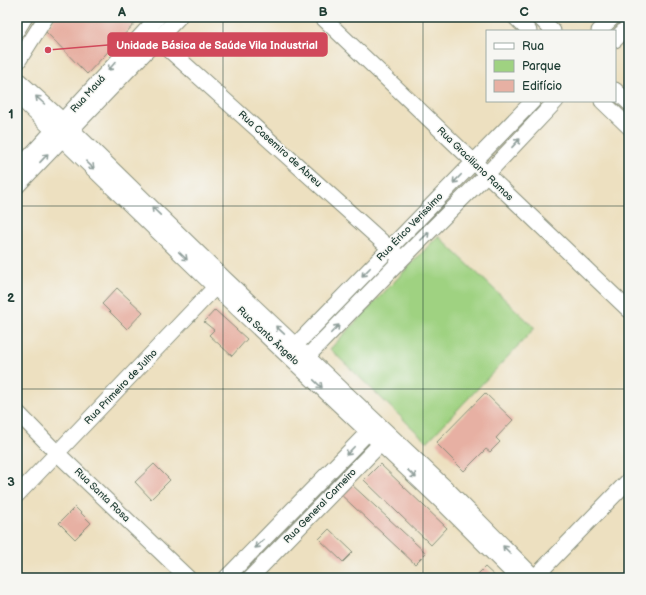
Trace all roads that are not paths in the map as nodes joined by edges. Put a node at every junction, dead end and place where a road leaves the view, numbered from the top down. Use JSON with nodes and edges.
{"nodes":[{"id":1,"x":25,"y":17,"type":"edge"},
{"id":2,"x":46,"y":17,"type":"edge"},
{"id":3,"x":158,"y":17,"type":"edge"},
{"id":4,"x":179,"y":17,"type":"edge"},
{"id":5,"x":322,"y":17,"type":"edge"},
{"id":6,"x":515,"y":17,"type":"edge"},
{"id":7,"x":539,"y":17,"type":"edge"},
{"id":8,"x":612,"y":17,"type":"edge"},
{"id":9,"x":629,"y":25,"type":"edge"},
{"id":10,"x":17,"y":30,"type":"edge"},
{"id":11,"x":528,"y":30,"type":"edge"},
{"id":12,"x":552,"y":30,"type":"edge"},
{"id":13,"x":600,"y":30,"type":"edge"},
{"id":14,"x":151,"y":35,"type":"junction"},
{"id":15,"x":616,"y":39,"type":"edge"},
{"id":16,"x":17,"y":63,"type":"edge"},
{"id":17,"x":17,"y":79,"type":"edge"},
{"id":18,"x":616,"y":91,"type":"edge"},
{"id":19,"x":17,"y":95,"type":"edge"},
{"id":20,"x":532,"y":102,"type":"edge"},
{"id":21,"x":555,"y":102,"type":"edge"},
{"id":22,"x":603,"y":102,"type":"edge"},
{"id":23,"x":629,"y":103,"type":"edge"},
{"id":24,"x":629,"y":127,"type":"edge"},
{"id":25,"x":63,"y":129,"type":"junction"},
{"id":26,"x":474,"y":162,"type":"junction"},
{"id":27,"x":17,"y":170,"type":"edge"},
{"id":28,"x":486,"y":175,"type":"junction"},
{"id":29,"x":17,"y":186,"type":"edge"},
{"id":30,"x":390,"y":248,"type":"junction"},
{"id":31,"x":402,"y":260,"type":"junction"},
{"id":32,"x":220,"y":283,"type":"junction"},
{"id":33,"x":629,"y":310,"type":"edge"},
{"id":34,"x":291,"y":350,"type":"junction"},
{"id":35,"x":304,"y":361,"type":"junction"},
{"id":36,"x":17,"y":412,"type":"edge"},
{"id":37,"x":373,"y":427,"type":"junction"},
{"id":38,"x":386,"y":439,"type":"junction"},
{"id":39,"x":57,"y":453,"type":"junction"},
{"id":40,"x":629,"y":480,"type":"edge"},
{"id":41,"x":17,"y":495,"type":"edge"},
{"id":42,"x":446,"y":497,"type":"junction"},
{"id":43,"x":188,"y":578,"type":"edge"},
{"id":44,"x":226,"y":578,"type":"edge"},
{"id":45,"x":250,"y":578,"type":"edge"},
{"id":46,"x":518,"y":578,"type":"edge"},
{"id":47,"x":535,"y":578,"type":"edge"}],
"edges":[{"from":1,"to":10,"type":"street"},
{"from":2,"to":16,"type":"street"},
{"from":3,"to":14,"type":"street","name":"Rua Mauá"},
{"from":4,"to":14,"type":"street"},
{"from":5,"to":26,"type":"street","name":"Rua Graciliano Ramos"},
{"from":6,"to":11,"type":"street"},
{"from":7,"to":12,"type":"street"},
{"from":8,"to":13,"type":"street"},
{"from":9,"to":15,"type":"street"},
{"from":14,"to":25,"type":"street","name":"Rua Mauá"},
{"from":14,"to":30,"type":"street","name":"Rua Casemiro de Abreu"},
{"from":25,"to":17,"type":"street","name":"Rua Santo Ângelo","one_way":true},
{"from":18,"to":23,"type":"street"},
{"from":19,"to":25,"type":"street","name":"Rua Santo Ângelo"},
{"from":20,"to":26,"type":"street","name":"Rua Érico Verissimo"},
{"from":28,"to":21,"type":"street","one_way":true},
{"from":22,"to":24,"type":"street"},
{"from":25,"to":27,"type":"street","name":"Rua Mauá"},
{"from":29,"to":25,"type":"street","one_way":true},
{"from":25,"to":32,"type":"street","name":"Rua Santo Ângelo"},
{"from":26,"to":28,"type":"street","name":"Rua Graciliano Ramos"},
{"from":26,"to":30,"type":"street","name":"Rua Érico Verissimo","one_way":true},
{"from":31,"to":28,"type":"street","one_way":true},
{"from":28,"to":33,"type":"street","name":"Rua Graciliano Ramos"},
{"from":30,"to":31,"type":"street","name":"Rua Casemiro de Abreu"},
{"from":30,"to":34,"type":"street","name":"Rua Érico Verissimo","one_way":true},
{"from":35,"to":31,"type":"street","one_way":true},
{"from":32,"to":34,"type":"street","name":"Rua Santo Ângelo"},
{"from":32,"to":39,"type":"street","name":"Rua Primeiro de Julho"},
{"from":34,"to":35,"type":"street","name":"Rua Santo Ângelo"},
{"from":35,"to":37,"type":"street","name":"Rua Santo Ângelo"},
{"from":36,"to":39,"type":"street","name":"Rua Santa Rosa"},
{"from":37,"to":38,"type":"street","name":"Rua Santo Ângelo"},
{"from":37,"to":44,"type":"street","one_way":true},
{"from":38,"to":42,"type":"street","name":"Rua Santo Ângelo"},
{"from":38,"to":45,"type":"street","name":"Rua General Carneiro"},
{"from":39,"to":41,"type":"street","name":"Rua Primeiro de Julho"},
{"from":39,"to":43,"type":"street","name":"Rua Santa Rosa"},
{"from":40,"to":47,"type":"street"},
{"from":42,"to":46,"type":"street","name":"Rua Santo Ângelo"},
{"from":47,"to":42,"type":"street","one_way":true}]}
